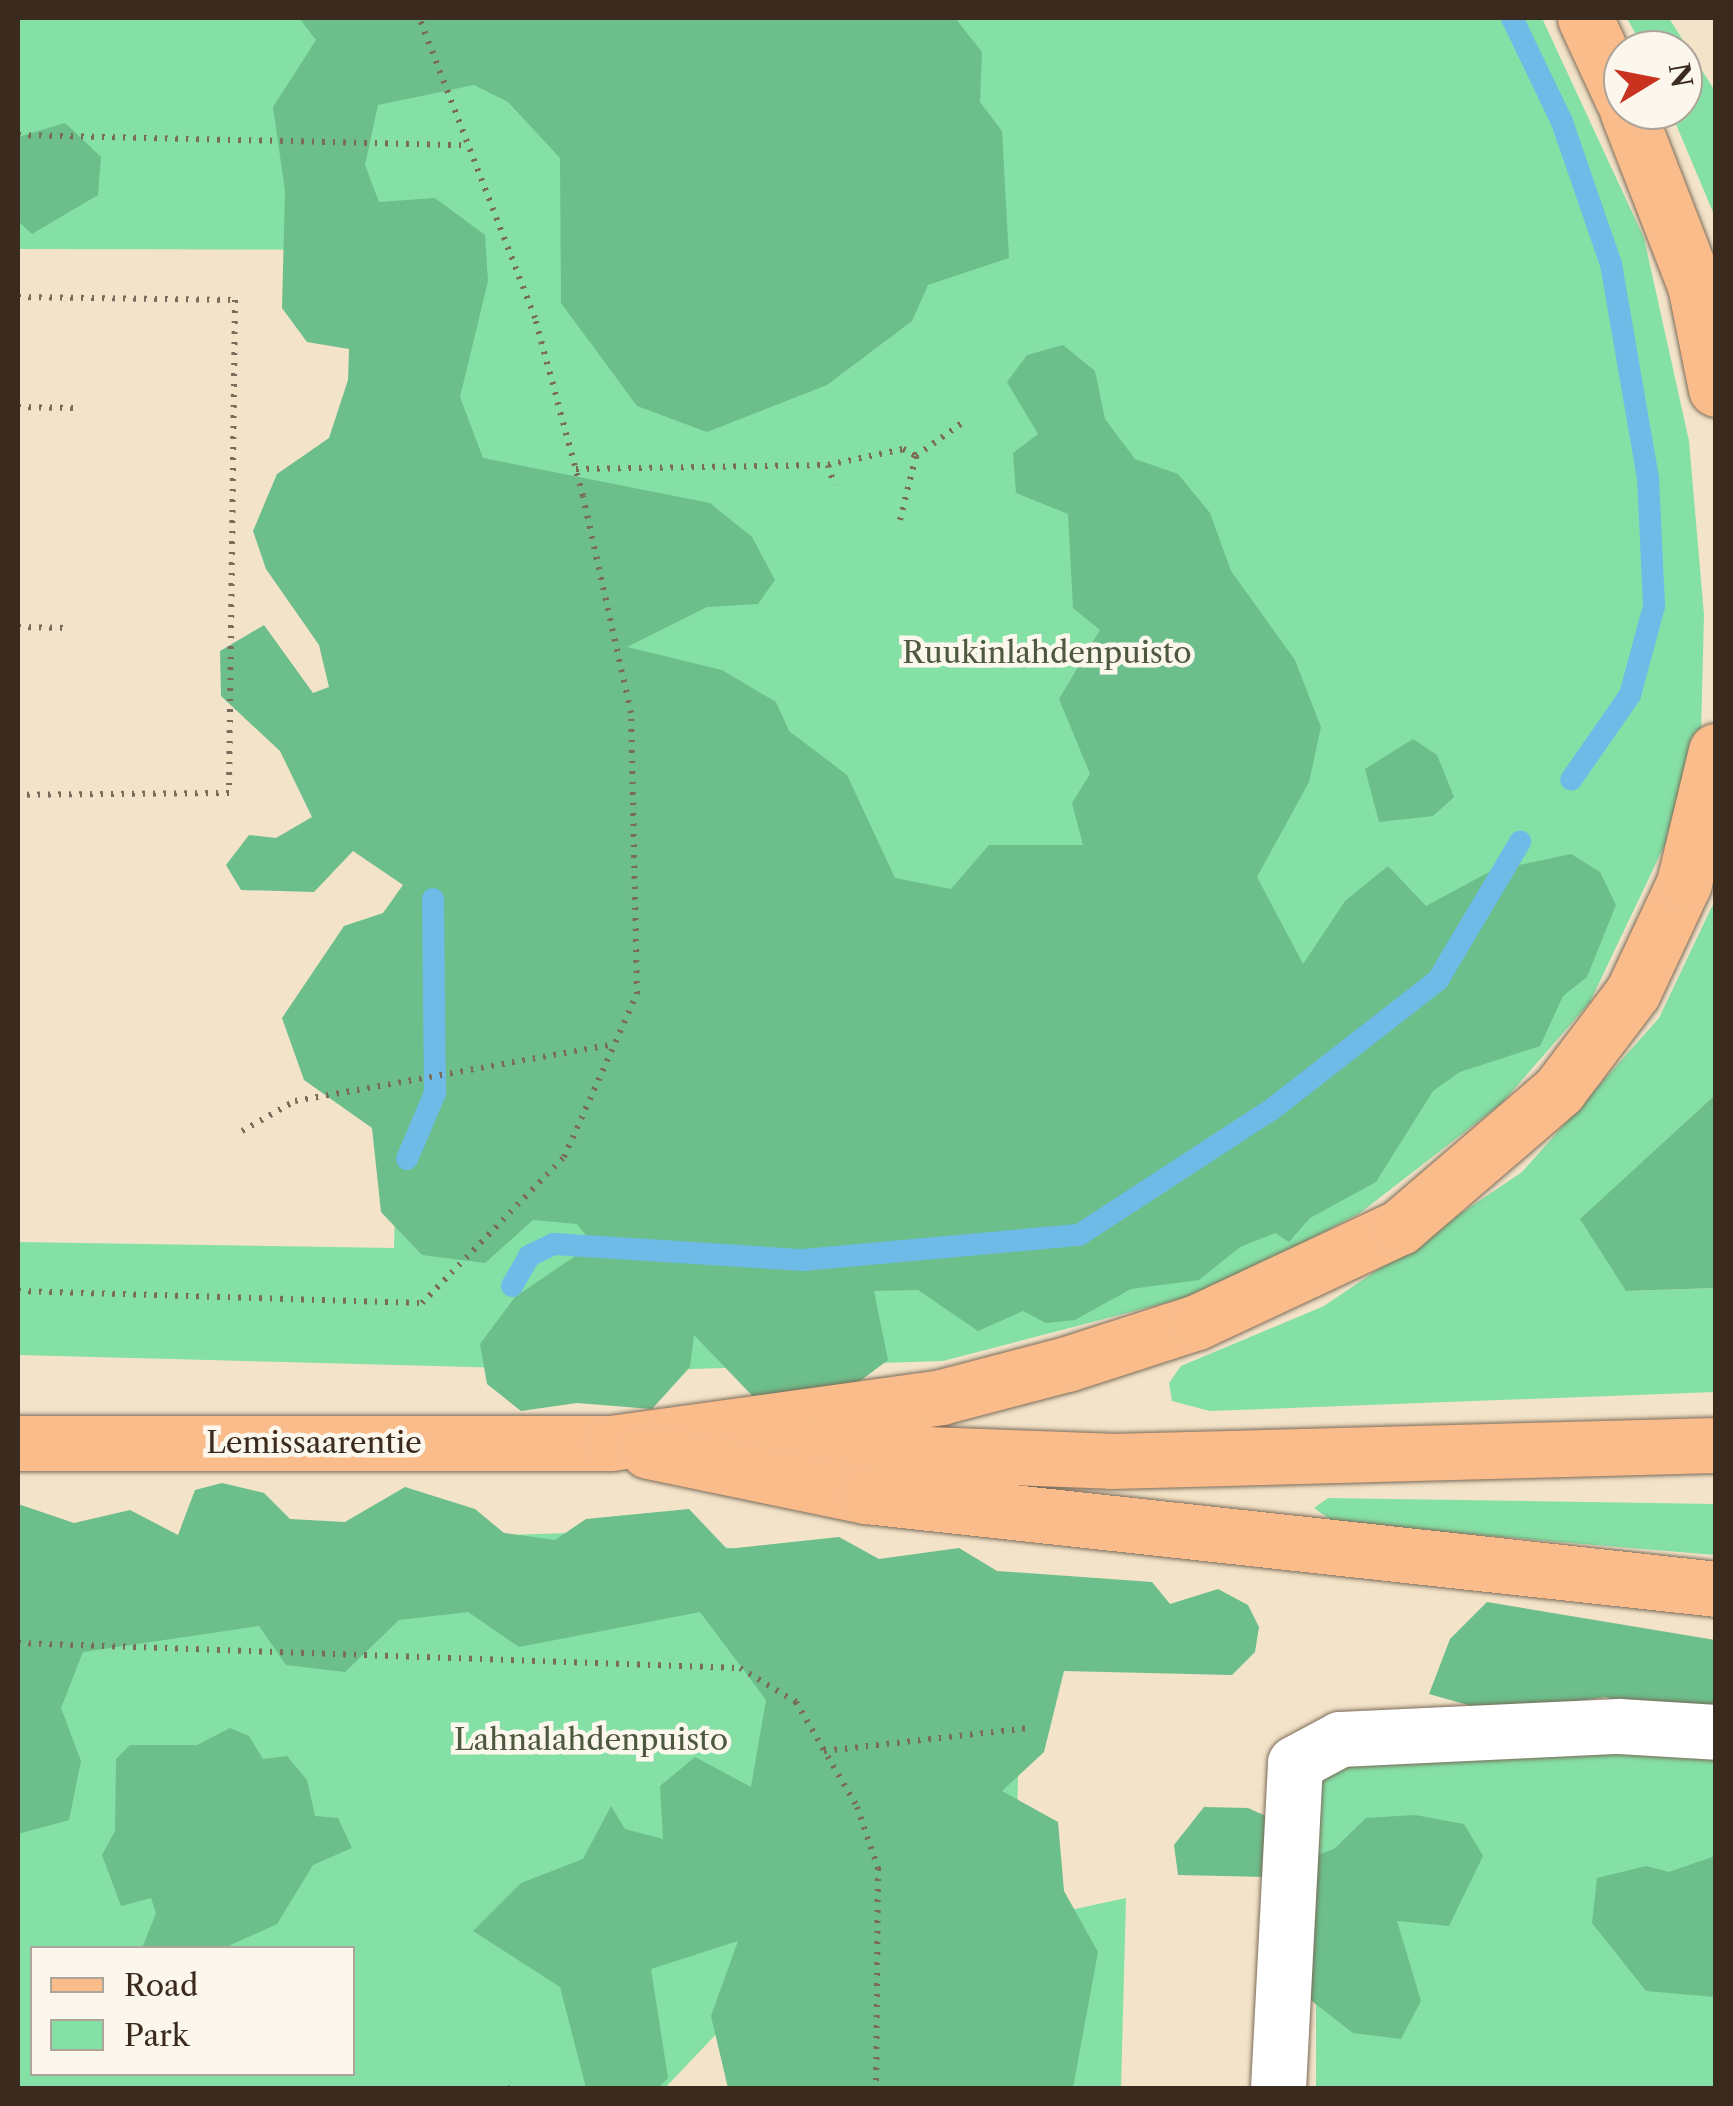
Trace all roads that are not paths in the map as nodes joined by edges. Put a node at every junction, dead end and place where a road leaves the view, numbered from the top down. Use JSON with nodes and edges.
{"nodes":[{"id":1,"x":1585,"y":18,"type":"edge"},
{"id":2,"x":1603,"y":57,"type":"edge"},
{"id":3,"x":1635,"y":130,"type":"edge"},
{"id":4,"x":1716,"y":388,"type":"edge"},
{"id":5,"x":1716,"y":751,"type":"edge"},
{"id":6,"x":18,"y":1443,"type":"edge"},
{"id":7,"x":611,"y":1443,"type":"junction"},
{"id":8,"x":1716,"y":1445,"type":"edge"},
{"id":9,"x":1716,"y":1589,"type":"edge"},
{"id":10,"x":1716,"y":1732,"type":"edge"},
{"id":11,"x":1278,"y":2088,"type":"edge"}],
"edges":[{"from":1,"to":2,"type":"main road"},
{"from":3,"to":4,"type":"main road"},
{"from":5,"to":7,"type":"main road"},
{"from":6,"to":7,"type":"main road","name":"Lemissaarentie"},
{"from":7,"to":8,"type":"main road"},
{"from":7,"to":9,"type":"main road"},
{"from":10,"to":11,"type":"lane"}]}
